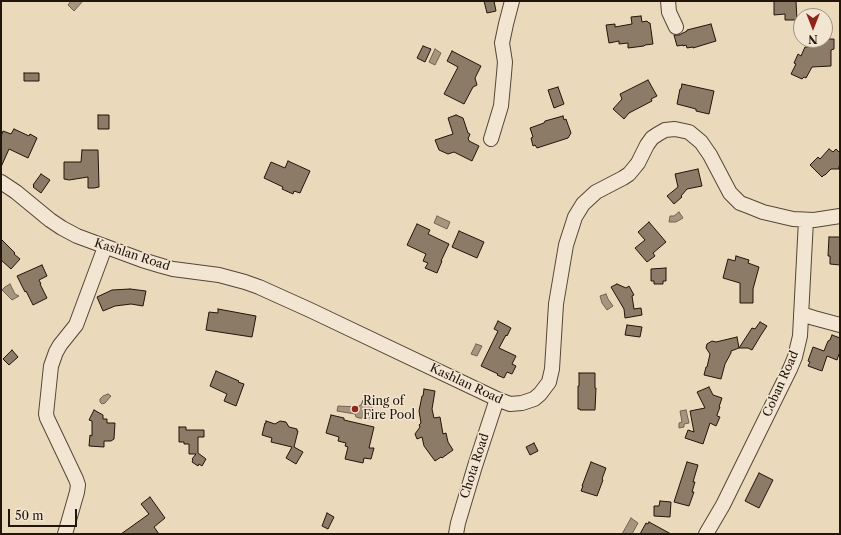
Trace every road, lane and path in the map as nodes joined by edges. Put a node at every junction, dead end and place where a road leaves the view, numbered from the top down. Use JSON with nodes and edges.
{"nodes":[{"id":1,"x":512,"y":1,"type":"edge"},
{"id":2,"x":668,"y":1,"type":"edge"},
{"id":3,"x":676,"y":27,"type":"dead end"},
{"id":4,"x":491,"y":139,"type":"dead end"},
{"id":5,"x":1,"y":182,"type":"edge"},
{"id":6,"x":840,"y":216,"type":"edge"},
{"id":7,"x":806,"y":220,"type":"junction"},
{"id":8,"x":105,"y":247,"type":"junction"},
{"id":9,"x":801,"y":314,"type":"junction"},
{"id":10,"x":840,"y":325,"type":"edge"},
{"id":11,"x":497,"y":399,"type":"junction"},
{"id":12,"x":65,"y":534,"type":"edge"},
{"id":13,"x":456,"y":534,"type":"edge"},
{"id":14,"x":706,"y":534,"type":"edge"}],
"edges":[{"from":1,"to":4,"type":"street"},
{"from":2,"to":3,"type":"street"},
{"from":5,"to":8,"type":"street","name":"Kashlan Road"},
{"from":6,"to":7,"type":"street","name":"Kashlan Road"},
{"from":7,"to":9,"type":"street","name":"Coban Road"},
{"from":7,"to":11,"type":"street","name":"Kashlan Road"},
{"from":8,"to":11,"type":"street","name":"Kashlan Road"},
{"from":8,"to":12,"type":"street"},
{"from":9,"to":10,"type":"street"},
{"from":9,"to":14,"type":"street","name":"Coban Road"},
{"from":11,"to":13,"type":"street","name":"Chota Road"}]}
